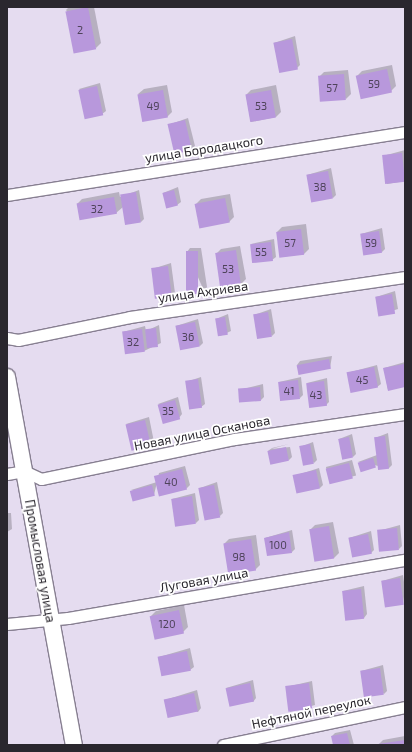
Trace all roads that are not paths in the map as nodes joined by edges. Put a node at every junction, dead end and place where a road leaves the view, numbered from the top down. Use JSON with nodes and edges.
{"nodes":[{"id":1,"x":405,"y":132,"type":"edge"},
{"id":2,"x":7,"y":195,"type":"edge"},
{"id":3,"x":405,"y":277,"type":"edge"},
{"id":4,"x":7,"y":338,"type":"edge"},
{"id":5,"x":7,"y":377,"type":"edge"},
{"id":6,"x":405,"y":414,"type":"edge"},
{"id":7,"x":24,"y":471,"type":"junction"},
{"id":8,"x":7,"y":474,"type":"edge"},
{"id":9,"x":405,"y":560,"type":"edge"},
{"id":10,"x":50,"y":617,"type":"junction"},
{"id":11,"x":7,"y":624,"type":"edge"},
{"id":12,"x":405,"y":707,"type":"edge"},
{"id":13,"x":74,"y":745,"type":"edge"},
{"id":14,"x":223,"y":745,"type":"edge"}],
"edges":[{"from":1,"to":2,"type":"street","name":"улица Бородацкого"},
{"from":3,"to":4,"type":"street","name":"улица Ахриева"},
{"from":5,"to":7,"type":"street","name":"Промысловая улица"},
{"from":6,"to":7,"type":"street","name":"Новая улица Осканова"},
{"from":7,"to":8,"type":"street"},
{"from":7,"to":10,"type":"street","name":"Промысловая улица"},
{"from":9,"to":10,"type":"street","name":"Луговая улица"},
{"from":10,"to":11,"type":"street","name":"Луговая улица"},
{"from":10,"to":13,"type":"street","name":"Промысловая улица"},
{"from":12,"to":14,"type":"street","name":"Нефтяной переулок"}]}
